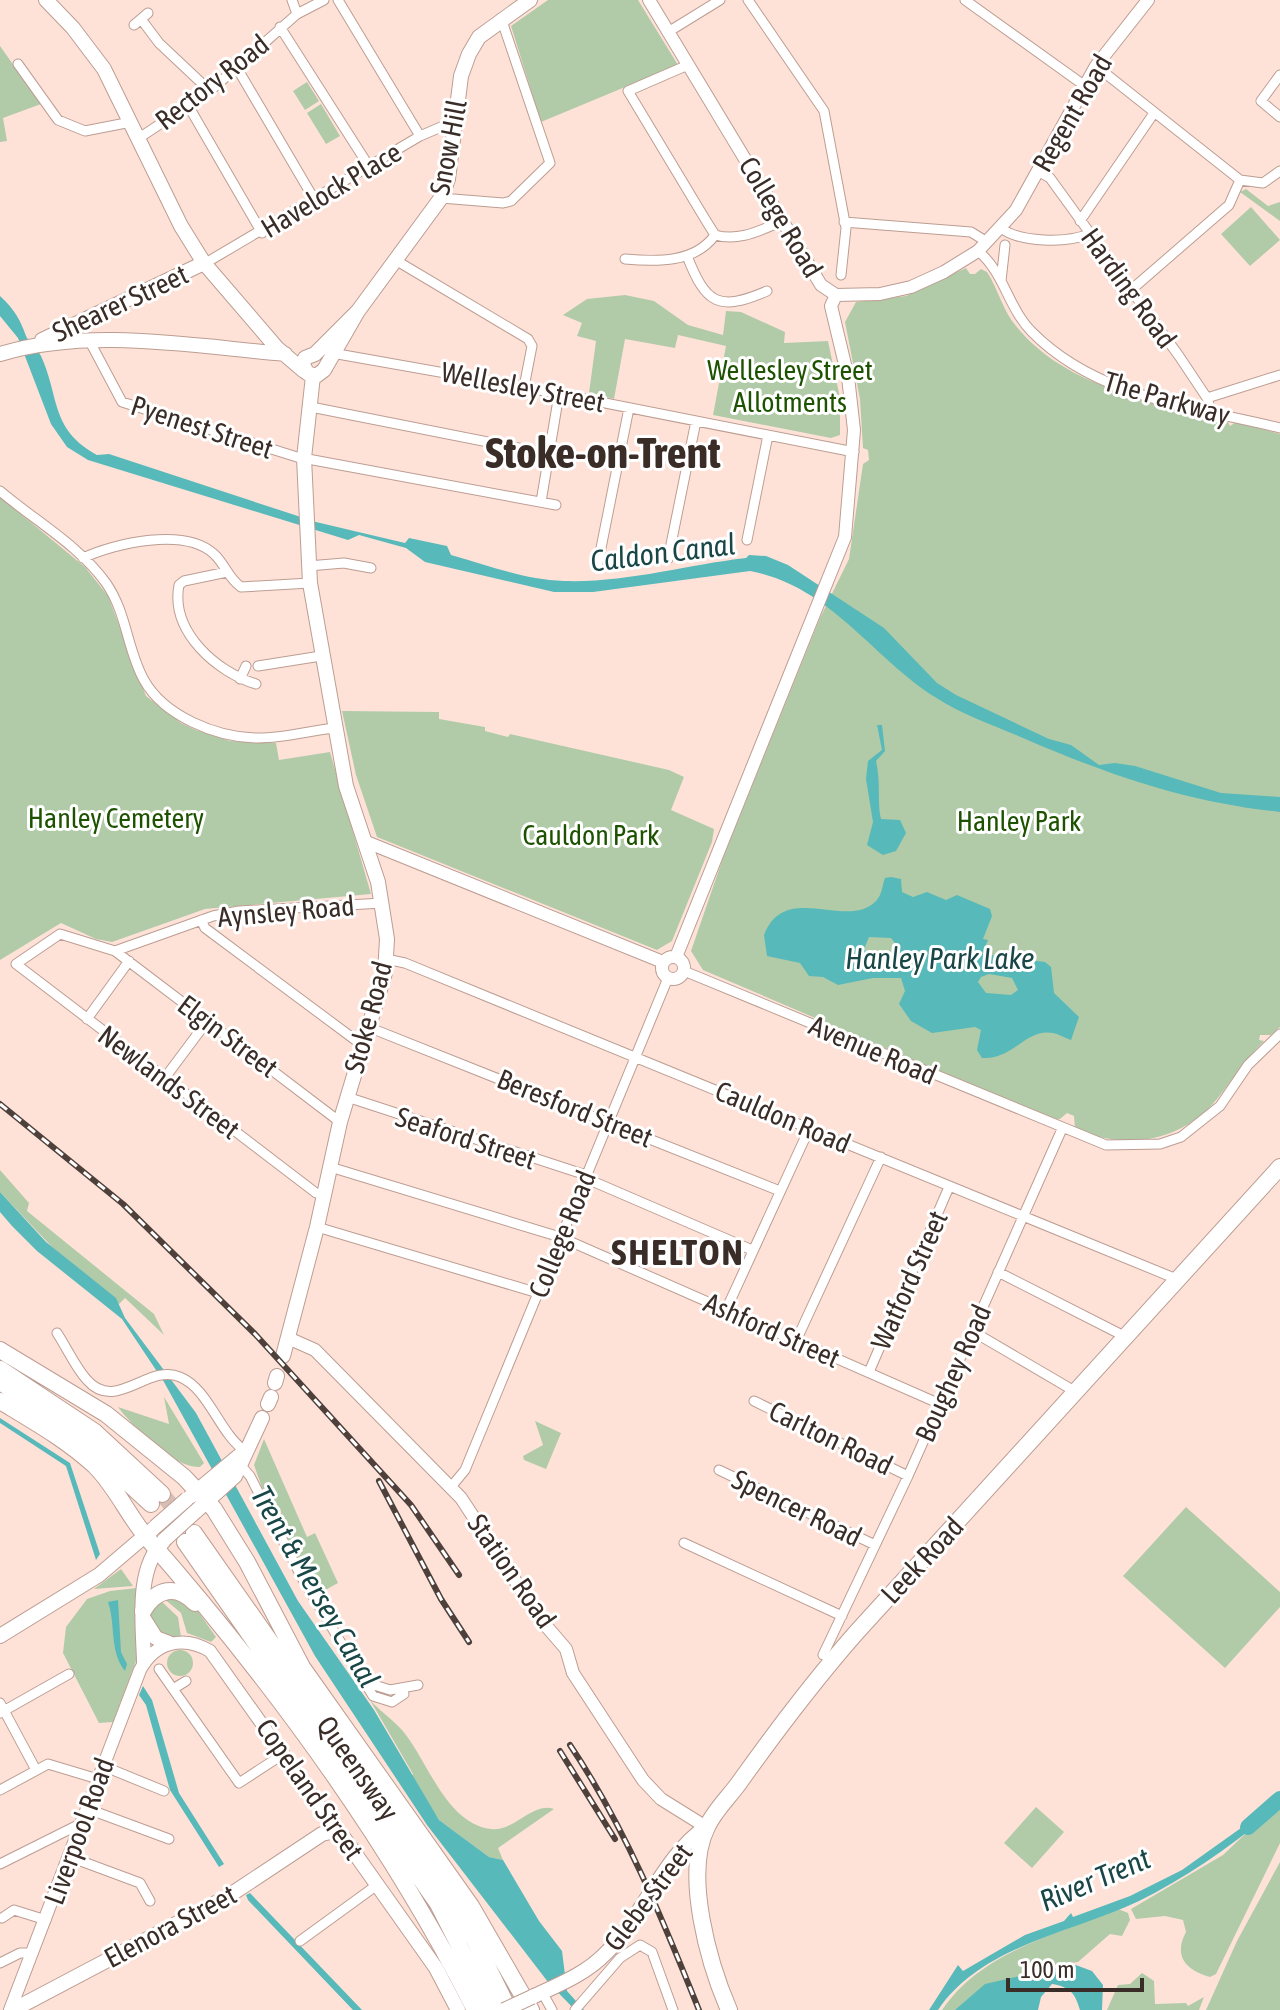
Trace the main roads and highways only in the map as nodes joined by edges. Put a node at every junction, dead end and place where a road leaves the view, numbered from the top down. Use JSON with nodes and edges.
{"nodes":[{"id":1,"x":46,"y":0,"type":"edge"},
{"id":2,"x":530,"y":0,"type":"edge"},
{"id":3,"x":507,"y":10,"type":"edge"},
{"id":4,"x":206,"y":262,"type":"junction"},
{"id":5,"x":83,"y":321,"type":"junction"},
{"id":6,"x":260,"y":328,"type":"junction"},
{"id":7,"x":89,"y":340,"type":"junction"},
{"id":8,"x":273,"y":341,"type":"junction"},
{"id":9,"x":36,"y":343,"type":"junction"},
{"id":10,"x":238,"y":348,"type":"junction"},
{"id":11,"x":0,"y":354,"type":"edge"},
{"id":12,"x":285,"y":354,"type":"junction"},
{"id":13,"x":320,"y":356,"type":"junction"},
{"id":14,"x":309,"y":373,"type":"junction"},
{"id":15,"x":1280,"y":1167,"type":"edge"},
{"id":16,"x":0,"y":1350,"type":"edge"},
{"id":17,"x":283,"y":1356,"type":"dead end"},
{"id":18,"x":0,"y":1369,"type":"edge"},
{"id":19,"x":0,"y":1382,"type":"edge"},
{"id":20,"x":0,"y":1401,"type":"edge"},
{"id":21,"x":262,"y":1418,"type":"dead end"},
{"id":22,"x":202,"y":1497,"type":"junction"},
{"id":23,"x":155,"y":1538,"type":"junction"},
{"id":24,"x":120,"y":1558,"type":"junction"},
{"id":25,"x":147,"y":1572,"type":"junction"},
{"id":26,"x":143,"y":1613,"type":"junction"},
{"id":27,"x":0,"y":1636,"type":"edge"},
{"id":28,"x":169,"y":1643,"type":"road end"},
{"id":29,"x":236,"y":1643,"type":"junction"},
{"id":30,"x":144,"y":1661,"type":"road end"},
{"id":31,"x":706,"y":1827,"type":"junction"},
{"id":32,"x":340,"y":1834,"type":"joint"},
{"id":33,"x":505,"y":1965,"type":"junction"},
{"id":34,"x":539,"y":1997,"type":"edge"},
{"id":35,"x":457,"y":2006,"type":"edge"},
{"id":36,"x":12,"y":2010,"type":"edge"},
{"id":37,"x":475,"y":2010,"type":"edge"},
{"id":38,"x":489,"y":2010,"type":"edge"},
{"id":39,"x":507,"y":2010,"type":"edge"},
{"id":40,"x":520,"y":2010,"type":"edge"},
{"id":41,"x":729,"y":2010,"type":"edge"}],
"edges":[{"from":1,"to":4,"type":"main road"},
{"from":2,"to":3,"type":"main road"},
{"from":3,"to":13,"type":"main road","name":"Snow Hill"},
{"from":4,"to":5,"type":"main road","name":"Shearer Street"},
{"from":4,"to":6,"type":"main road"},
{"from":5,"to":7,"type":"main road"},
{"from":5,"to":9,"type":"main road","name":"Shearer Street"},
{"from":6,"to":8,"type":"main road"},
{"from":6,"to":10,"type":"main road"},
{"from":7,"to":9,"type":"main road"},
{"from":7,"to":10,"type":"main road"},
{"from":8,"to":12,"type":"main road"},
{"from":8,"to":13,"type":"main road"},
{"from":9,"to":11,"type":"main road"},
{"from":10,"to":12,"type":"main road"},
{"from":12,"to":14,"type":"main road"},
{"from":13,"to":14,"type":"main road","name":"Snow Hill"},
{"from":14,"to":17,"type":"main road","name":"Stoke Road"},
{"from":15,"to":31,"type":"highway","name":"Leek Road"},
{"from":16,"to":22,"type":"highway"},
{"from":18,"to":19,"type":"highway"},
{"from":20,"to":23,"type":"highway"},
{"from":21,"to":22,"type":"main road"},
{"from":22,"to":23,"type":"main road","bridge":true},
{"from":22,"to":33,"type":"highway"},
{"from":23,"to":24,"type":"main road"},
{"from":23,"to":25,"type":"main road"},
{"from":23,"to":29,"type":"highway"},
{"from":24,"to":25,"type":"main road"},
{"from":24,"to":27,"type":"main road"},
{"from":25,"to":26,"type":"main road"},
{"from":26,"to":28,"type":"main road"},
{"from":26,"to":29,"type":"highway"},
{"from":26,"to":30,"type":"main road"},
{"from":29,"to":37,"type":"highway"},
{"from":31,"to":34,"type":"main road","name":"Glebe Street"},
{"from":31,"to":41,"type":"highway","name":"Leek Road"},
{"from":32,"to":35,"type":"main road","name":"Copeland Street"},
{"from":32,"to":36,"type":"main road","name":"Elenora Street"},
{"from":33,"to":34,"type":"highway"},
{"from":33,"to":40,"type":"highway"},
{"from":34,"to":39,"type":"main road","name":"Glebe Street","bridge":true},
{"from":38,"to":39,"type":"highway","name":"Queensway"}]}
